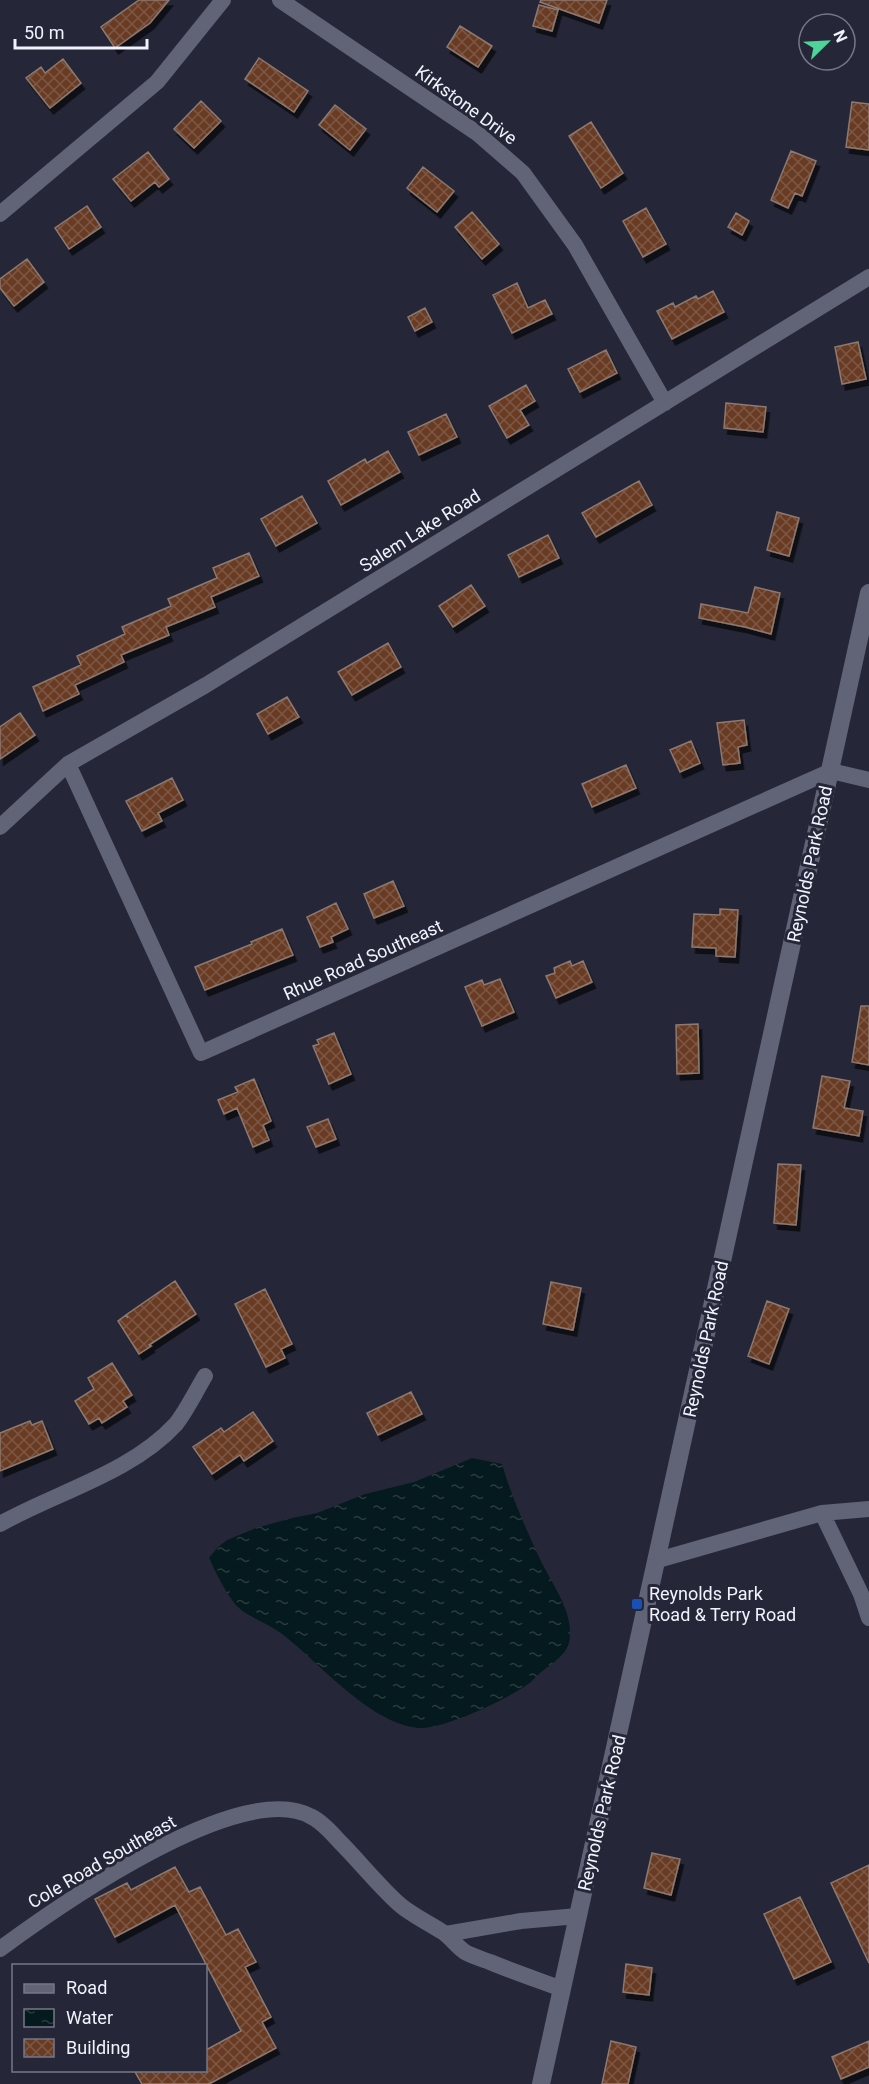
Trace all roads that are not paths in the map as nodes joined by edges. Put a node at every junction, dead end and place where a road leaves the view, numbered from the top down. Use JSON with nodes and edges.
{"nodes":[{"id":1,"x":223,"y":0,"type":"edge"},
{"id":2,"x":280,"y":0,"type":"edge"},
{"id":3,"x":0,"y":214,"type":"edge"},
{"id":4,"x":869,"y":277,"type":"edge"},
{"id":5,"x":665,"y":403,"type":"junction"},
{"id":6,"x":869,"y":593,"type":"edge"},
{"id":7,"x":68,"y":764,"type":"junction"},
{"id":8,"x":831,"y":771,"type":"junction"},
{"id":9,"x":869,"y":780,"type":"edge"},
{"id":10,"x":0,"y":827,"type":"edge"},
{"id":11,"x":205,"y":1376,"type":"dead end"},
{"id":12,"x":869,"y":1509,"type":"edge"},
{"id":13,"x":822,"y":1513,"type":"junction"},
{"id":14,"x":0,"y":1524,"type":"edge"},
{"id":15,"x":658,"y":1560,"type":"junction"},
{"id":16,"x":869,"y":1618,"type":"edge"},
{"id":17,"x":579,"y":1916,"type":"junction"},
{"id":18,"x":446,"y":1934,"type":"junction"},
{"id":19,"x":0,"y":1949,"type":"edge"},
{"id":20,"x":562,"y":1989,"type":"junction"},
{"id":21,"x":542,"y":2084,"type":"edge"}],
"edges":[{"from":1,"to":3,"type":"street"},
{"from":2,"to":5,"type":"street","name":"Kirkstone Drive"},
{"from":4,"to":5,"type":"street","name":"Salem Lake Road"},
{"from":5,"to":7,"type":"street","name":"Salem Lake Road"},
{"from":6,"to":8,"type":"main road","name":"Reynolds Park Road"},
{"from":7,"to":8,"type":"street","name":"Rhue Road Southeast"},
{"from":7,"to":10,"type":"street","name":"Salem Lake Road"},
{"from":8,"to":9,"type":"street"},
{"from":8,"to":15,"type":"main road","name":"Reynolds Park Road"},
{"from":11,"to":14,"type":"street"},
{"from":12,"to":13,"type":"street"},
{"from":13,"to":15,"type":"street"},
{"from":13,"to":16,"type":"street"},
{"from":15,"to":17,"type":"main road","name":"Reynolds Park Road"},
{"from":17,"to":18,"type":"street"},
{"from":17,"to":20,"type":"main road","name":"Reynolds Park Road"},
{"from":18,"to":19,"type":"street","name":"Cole Road Southeast"},
{"from":18,"to":20,"type":"street","name":"Cole Road Southeast"},
{"from":20,"to":21,"type":"main road","name":"Reynolds Park Road"}]}
